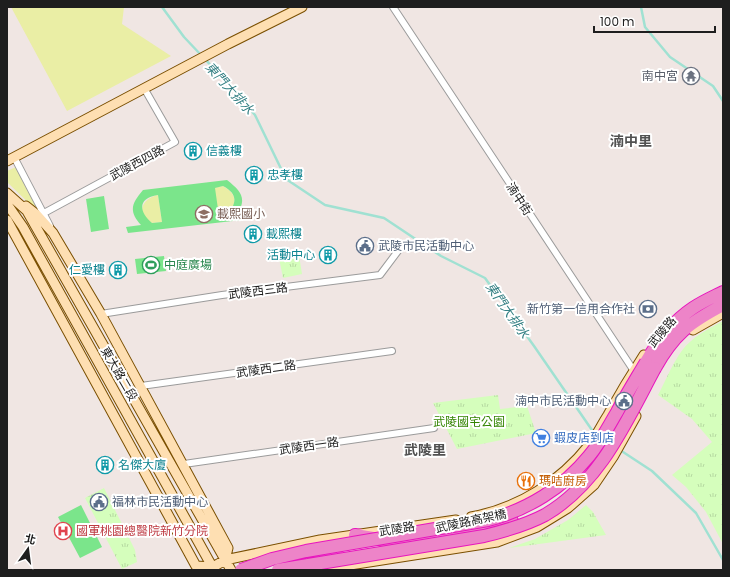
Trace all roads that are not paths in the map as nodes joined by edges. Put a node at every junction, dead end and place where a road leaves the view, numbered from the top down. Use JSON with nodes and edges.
{"nodes":[{"id":1,"x":302,"y":7,"type":"edge"},
{"id":2,"x":392,"y":7,"type":"edge"},
{"id":3,"x":144,"y":88,"type":"junction"},
{"id":4,"x":10,"y":159,"type":"edge"},
{"id":5,"x":7,"y":191,"type":"edge"},
{"id":6,"x":7,"y":204,"type":"edge"},
{"id":7,"x":44,"y":213,"type":"junction"},
{"id":8,"x":7,"y":220,"type":"edge"},
{"id":9,"x":53,"y":233,"type":"junction"},
{"id":10,"x":401,"y":247,"type":"dead end"},
{"id":11,"x":723,"y":286,"type":"edge"},
{"id":12,"x":723,"y":292,"type":"edge"},
{"id":13,"x":723,"y":305,"type":"edge"},
{"id":14,"x":723,"y":313,"type":"edge"},
{"id":15,"x":101,"y":314,"type":"junction"},
{"id":16,"x":392,"y":351,"type":"dead end"},
{"id":17,"x":650,"y":365,"type":"junction"},
{"id":18,"x":633,"y":372,"type":"junction"},
{"id":19,"x":642,"y":381,"type":"junction"},
{"id":20,"x":141,"y":386,"type":"junction"},
{"id":21,"x":651,"y":386,"type":"junction"},
{"id":22,"x":434,"y":428,"type":"dead end"},
{"id":23,"x":577,"y":459,"type":"junction"},
{"id":24,"x":184,"y":464,"type":"junction"},
{"id":25,"x":595,"y":481,"type":"junction"},
{"id":26,"x":355,"y":535,"type":"junction"},
{"id":27,"x":397,"y":542,"type":"junction"},
{"id":28,"x":225,"y":560,"type":"junction"},
{"id":29,"x":368,"y":561,"type":"junction"},
{"id":30,"x":211,"y":569,"type":"edge"},
{"id":31,"x":231,"y":570,"type":"edge"},
{"id":32,"x":241,"y":570,"type":"edge"},
{"id":33,"x":278,"y":570,"type":"edge"},
{"id":34,"x":318,"y":570,"type":"edge"}],
"edges":[{"from":1,"to":3,"type":"street"},
{"from":2,"to":18,"type":"street","name":"湳中街"},
{"from":3,"to":4,"type":"street"},
{"from":3,"to":7,"type":"street","name":"武陵西四路"},
{"from":4,"to":7,"type":"street","name":"東大路二段"},
{"from":5,"to":9,"type":"street","name":"東大路二段"},
{"from":5,"to":28,"type":"street","name":"東大路二段"},
{"from":6,"to":30,"type":"street","name":"東大路二段"},
{"from":7,"to":9,"type":"street","name":"東大路二段"},
{"from":8,"to":30,"type":"street","name":"東大路二段"},
{"from":9,"to":15,"type":"street","name":"東大路二段"},
{"from":10,"to":15,"type":"street","name":"武陵西三路"},
{"from":11,"to":18,"type":"street","name":"武陵路"},
{"from":12,"to":17,"type":"highway","name":"武陵路高架橋"},
{"from":13,"to":17,"type":"highway","name":"武陵路高架橋"},
{"from":14,"to":21,"type":"street","name":"武陵路"},
{"from":15,"to":20,"type":"street","name":"東大路二段"},
{"from":16,"to":20,"type":"street","name":"武陵西二路"},
{"from":17,"to":27,"type":"highway","bridge":true},
{"from":17,"to":32,"type":"highway","name":"武陵路高架橋","bridge":true},
{"from":17,"to":33,"type":"highway","name":"武陵路高架橋","bridge":true},
{"from":18,"to":19,"type":"street","name":"湳中街"},
{"from":18,"to":23,"type":"street","name":"武陵路"},
{"from":19,"to":21,"type":"street","name":"湳中街"},
{"from":19,"to":25,"type":"street"},
{"from":20,"to":24,"type":"street","name":"東大路二段"},
{"from":21,"to":25,"type":"street","name":"武陵路"},
{"from":22,"to":24,"type":"street","name":"武陵西一路"},
{"from":23,"to":25,"type":"street"},
{"from":23,"to":26,"type":"street","name":"武陵路"},
{"from":24,"to":28,"type":"street","name":"東大路二段"},
{"from":25,"to":29,"type":"street"},
{"from":26,"to":27,"type":"highway"},
{"from":26,"to":28,"type":"street","name":"武陵路"},
{"from":27,"to":29,"type":"highway"},
{"from":28,"to":30,"type":"street","name":"武陵路"},
{"from":28,"to":31,"type":"street","name":"東大路二段"},
{"from":29,"to":34,"type":"street"}]}
